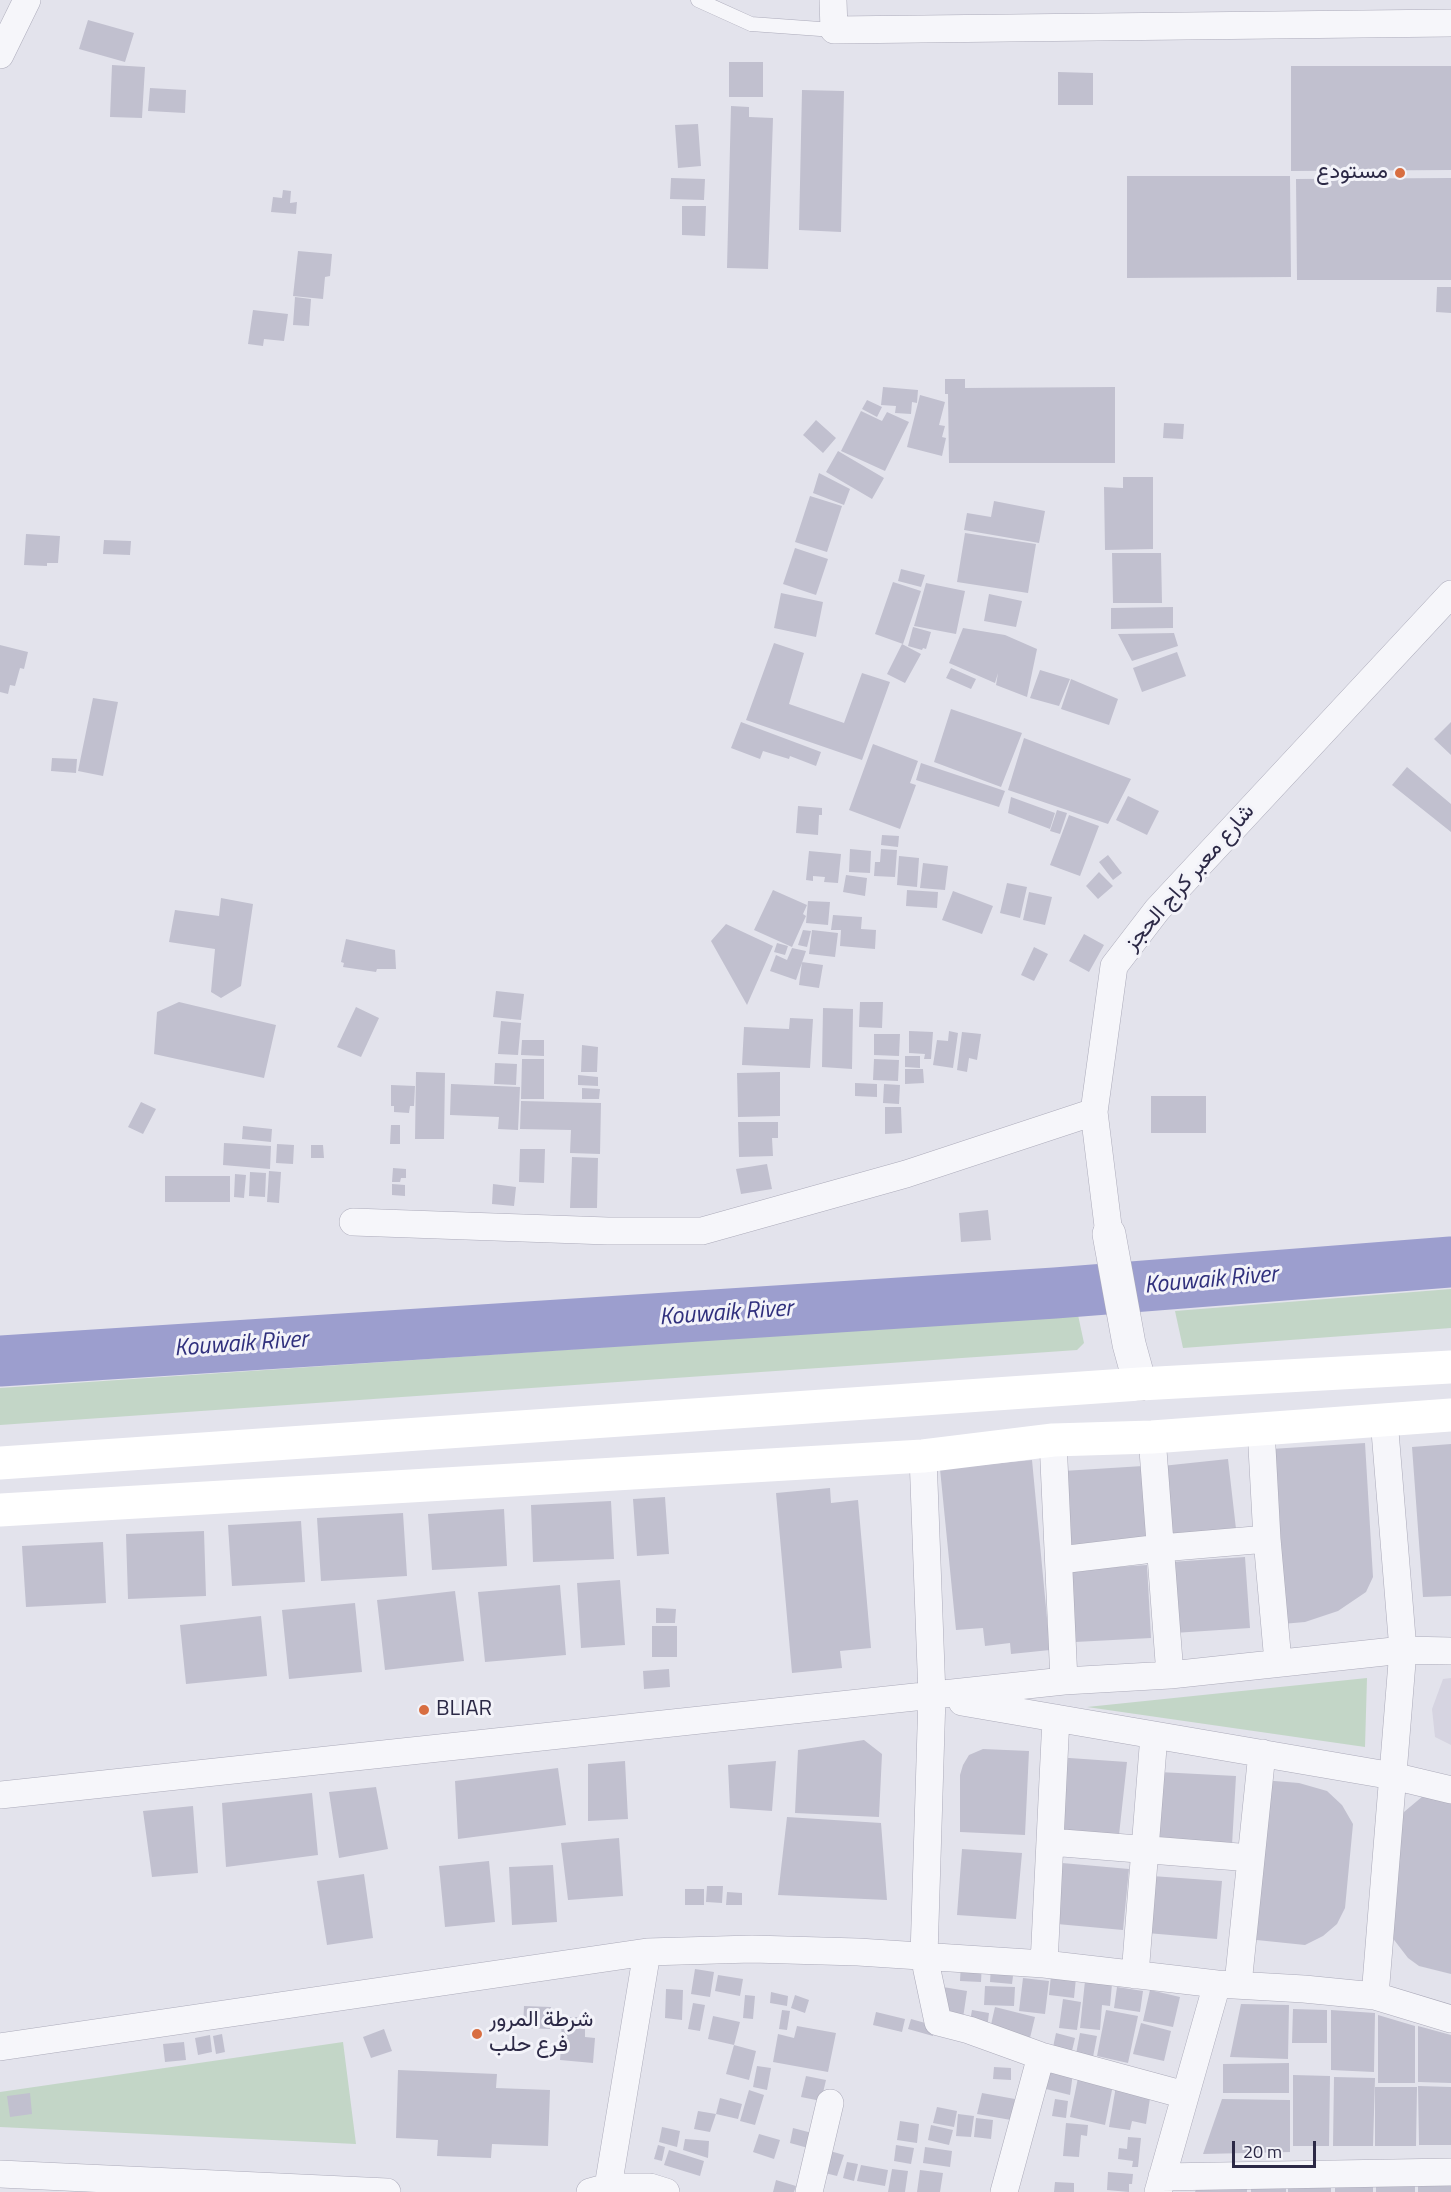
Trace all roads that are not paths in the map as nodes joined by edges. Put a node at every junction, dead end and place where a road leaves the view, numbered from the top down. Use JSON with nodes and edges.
{"nodes":[{"id":1,"x":27,"y":0,"type":"edge"},
{"id":2,"x":698,"y":0,"type":"edge"},
{"id":3,"x":834,"y":0,"type":"edge"},
{"id":4,"x":1451,"y":23,"type":"edge"},
{"id":5,"x":834,"y":30,"type":"junction"},
{"id":6,"x":0,"y":55,"type":"edge"},
{"id":7,"x":1451,"y":594,"type":"edge"},
{"id":8,"x":1094,"y":1112,"type":"junction"},
{"id":9,"x":353,"y":1222,"type":"dead end"},
{"id":10,"x":1109,"y":1234,"type":"joint"},
{"id":11,"x":1451,"y":1367,"type":"edge"},
{"id":12,"x":1140,"y":1384,"type":"junction"},
{"id":13,"x":1451,"y":1414,"type":"edge"},
{"id":14,"x":1384,"y":1419,"type":"junction"},
{"id":15,"x":1261,"y":1429,"type":"junction"},
{"id":16,"x":1152,"y":1437,"type":"junction"},
{"id":17,"x":1053,"y":1440,"type":"junction"},
{"id":18,"x":923,"y":1456,"type":"junction"},
{"id":19,"x":0,"y":1462,"type":"edge"},
{"id":20,"x":0,"y":1510,"type":"edge"},
{"id":21,"x":1267,"y":1539,"type":"junction"},
{"id":22,"x":1161,"y":1548,"type":"junction"},
{"id":23,"x":1060,"y":1560,"type":"junction"},
{"id":24,"x":1403,"y":1650,"type":"junction"},
{"id":25,"x":1451,"y":1651,"type":"edge"},
{"id":26,"x":1278,"y":1662,"type":"junction"},
{"id":27,"x":1170,"y":1675,"type":"junction"},
{"id":28,"x":1064,"y":1681,"type":"junction"},
{"id":29,"x":932,"y":1696,"type":"junction"},
{"id":30,"x":1056,"y":1718,"type":"junction"},
{"id":31,"x":1154,"y":1735,"type":"junction"},
{"id":32,"x":1262,"y":1753,"type":"junction"},
{"id":33,"x":1394,"y":1776,"type":"junction"},
{"id":34,"x":1451,"y":1790,"type":"edge"},
{"id":35,"x":0,"y":1795,"type":"edge"},
{"id":36,"x":1050,"y":1842,"type":"junction"},
{"id":37,"x":1145,"y":1850,"type":"junction"},
{"id":38,"x":1251,"y":1858,"type":"junction"},
{"id":39,"x":647,"y":1952,"type":"junction"},
{"id":40,"x":924,"y":1956,"type":"junction"},
{"id":41,"x":1044,"y":1965,"type":"junction"},
{"id":42,"x":1135,"y":1975,"type":"junction"},
{"id":43,"x":1228,"y":1984,"type":"junction"},
{"id":44,"x":1375,"y":1996,"type":"junction"},
{"id":45,"x":1451,"y":2019,"type":"edge"},
{"id":46,"x":0,"y":2047,"type":"edge"},
{"id":47,"x":1041,"y":2056,"type":"junction"},
{"id":48,"x":1185,"y":2095,"type":"junction"},
{"id":49,"x":830,"y":2103,"type":"dead end"},
{"id":50,"x":1451,"y":2172,"type":"edge"},
{"id":51,"x":0,"y":2174,"type":"edge"},
{"id":52,"x":1160,"y":2185,"type":"edge"},
{"id":53,"x":603,"y":2190,"type":"edge"},
{"id":54,"x":387,"y":2192,"type":"edge"},
{"id":55,"x":666,"y":2192,"type":"edge"},
{"id":56,"x":809,"y":2192,"type":"edge"},
{"id":57,"x":1004,"y":2192,"type":"edge"}],
"edges":[{"from":1,"to":6,"type":"street"},
{"from":2,"to":5,"type":"lane"},
{"from":3,"to":5,"type":"street"},
{"from":4,"to":5,"type":"street"},
{"from":7,"to":8,"type":"street","name":"شارع معبر كراج الحجز"},
{"from":8,"to":9,"type":"street"},
{"from":8,"to":10,"type":"street","name":"شارع معبر كراج الحجز"},
{"from":10,"to":12,"type":"street"},
{"from":11,"to":12,"type":"main road"},
{"from":12,"to":19,"type":"main road"},
{"from":13,"to":14,"type":"main road"},
{"from":14,"to":15,"type":"main road"},
{"from":14,"to":24,"type":"street"},
{"from":15,"to":16,"type":"main road"},
{"from":15,"to":21,"type":"street"},
{"from":16,"to":17,"type":"main road"},
{"from":16,"to":22,"type":"street"},
{"from":17,"to":18,"type":"main road"},
{"from":17,"to":23,"type":"street"},
{"from":18,"to":20,"type":"main road"},
{"from":18,"to":29,"type":"street"},
{"from":21,"to":22,"type":"street"},
{"from":21,"to":26,"type":"street"},
{"from":22,"to":23,"type":"street"},
{"from":22,"to":27,"type":"street"},
{"from":23,"to":28,"type":"street"},
{"from":24,"to":25,"type":"street"},
{"from":24,"to":26,"type":"street"},
{"from":24,"to":33,"type":"street"},
{"from":26,"to":27,"type":"street"},
{"from":27,"to":28,"type":"street"},
{"from":28,"to":29,"type":"street"},
{"from":29,"to":30,"type":"street"},
{"from":29,"to":35,"type":"street"},
{"from":29,"to":40,"type":"street"},
{"from":30,"to":31,"type":"street"},
{"from":30,"to":36,"type":"street"},
{"from":31,"to":32,"type":"street"},
{"from":31,"to":37,"type":"street"},
{"from":32,"to":33,"type":"street"},
{"from":32,"to":38,"type":"street"},
{"from":33,"to":34,"type":"street"},
{"from":33,"to":44,"type":"street"},
{"from":36,"to":37,"type":"street"},
{"from":36,"to":41,"type":"street"},
{"from":37,"to":38,"type":"street"},
{"from":37,"to":42,"type":"street"},
{"from":38,"to":43,"type":"street"},
{"from":39,"to":40,"type":"street"},
{"from":39,"to":46,"type":"street"},
{"from":39,"to":53,"type":"street"},
{"from":40,"to":41,"type":"street"},
{"from":40,"to":47,"type":"street"},
{"from":41,"to":42,"type":"street"},
{"from":42,"to":43,"type":"street"},
{"from":43,"to":44,"type":"street"},
{"from":43,"to":48,"type":"street"},
{"from":44,"to":45,"type":"street"},
{"from":47,"to":48,"type":"street"},
{"from":47,"to":57,"type":"street"},
{"from":48,"to":52,"type":"street"},
{"from":49,"to":56,"type":"street"},
{"from":50,"to":52,"type":"street"},
{"from":51,"to":54,"type":"street"},
{"from":53,"to":55,"type":"street"}]}
